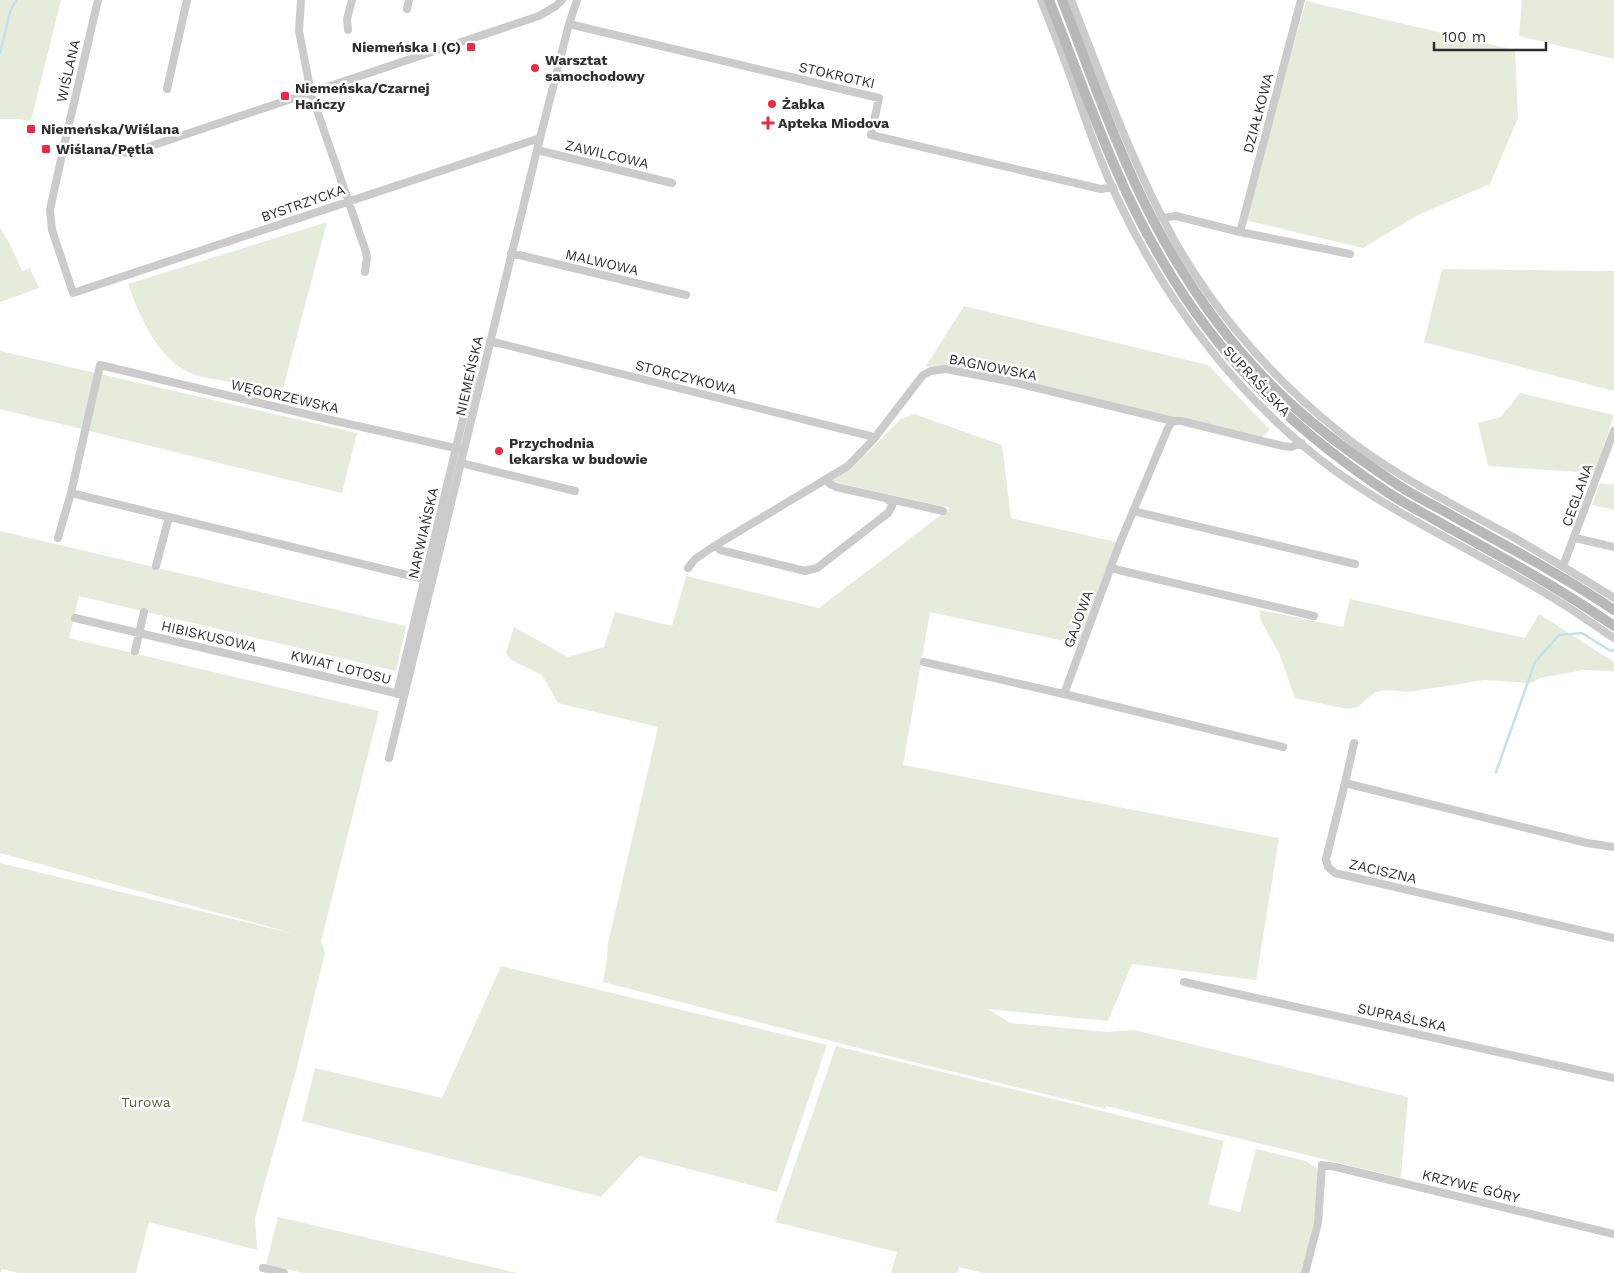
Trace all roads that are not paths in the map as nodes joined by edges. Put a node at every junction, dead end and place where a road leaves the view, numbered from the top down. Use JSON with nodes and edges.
{"nodes":[{"id":1,"x":98,"y":0,"type":"edge"},
{"id":2,"x":187,"y":0,"type":"edge"},
{"id":3,"x":301,"y":0,"type":"edge"},
{"id":4,"x":352,"y":0,"type":"edge"},
{"id":5,"x":409,"y":0,"type":"edge"},
{"id":6,"x":562,"y":0,"type":"edge"},
{"id":7,"x":577,"y":0,"type":"edge"},
{"id":8,"x":1041,"y":0,"type":"edge"},
{"id":9,"x":1049,"y":0,"type":"edge"},
{"id":10,"x":1062,"y":0,"type":"edge"},
{"id":11,"x":1071,"y":0,"type":"edge"},
{"id":12,"x":1300,"y":0,"type":"edge"},
{"id":13,"x":407,"y":9,"type":"dead end"},
{"id":14,"x":569,"y":24,"type":"junction"},
{"id":15,"x":348,"y":30,"type":"dead end"},
{"id":16,"x":168,"y":89,"type":"dead end"},
{"id":17,"x":311,"y":93,"type":"junction"},
{"id":18,"x":540,"y":138,"type":"junction"},
{"id":19,"x":64,"y":145,"type":"junction"},
{"id":20,"x":537,"y":150,"type":"junction"},
{"id":21,"x":672,"y":183,"type":"dead end"},
{"id":22,"x":1113,"y":187,"type":"junction"},
{"id":23,"x":347,"y":202,"type":"junction"},
{"id":24,"x":1162,"y":218,"type":"junction"},
{"id":25,"x":1240,"y":232,"type":"junction"},
{"id":26,"x":511,"y":253,"type":"junction"},
{"id":27,"x":1350,"y":254,"type":"dead end"},
{"id":28,"x":365,"y":272,"type":"dead end"},
{"id":29,"x":73,"y":293,"type":"joint"},
{"id":30,"x":686,"y":295,"type":"dead end"},
{"id":31,"x":490,"y":341,"type":"junction"},
{"id":32,"x":473,"y":378,"type":"dead end"},
{"id":33,"x":1173,"y":421,"type":"junction"},
{"id":34,"x":1614,"y":431,"type":"edge"},
{"id":35,"x":873,"y":440,"type":"junction"},
{"id":36,"x":1302,"y":443,"type":"junction"},
{"id":37,"x":460,"y":449,"type":"junction"},
{"id":38,"x":461,"y":463,"type":"junction"},
{"id":39,"x":827,"y":480,"type":"junction"},
{"id":40,"x":575,"y":491,"type":"dead end"},
{"id":41,"x":71,"y":493,"type":"junction"},
{"id":42,"x":887,"y":498,"type":"junction"},
{"id":43,"x":943,"y":511,"type":"dead end"},
{"id":44,"x":1132,"y":511,"type":"junction"},
{"id":45,"x":169,"y":517,"type":"junction"},
{"id":46,"x":58,"y":538,"type":"dead end"},
{"id":47,"x":1575,"y":538,"type":"junction"},
{"id":48,"x":716,"y":545,"type":"junction"},
{"id":49,"x":1614,"y":547,"type":"edge"},
{"id":50,"x":1355,"y":564,"type":"dead end"},
{"id":51,"x":156,"y":566,"type":"dead end"},
{"id":52,"x":1563,"y":566,"type":"junction"},
{"id":53,"x":688,"y":568,"type":"dead end"},
{"id":54,"x":1110,"y":568,"type":"junction"},
{"id":55,"x":428,"y":580,"type":"junction"},
{"id":56,"x":1614,"y":598,"type":"edge"},
{"id":57,"x":1614,"y":610,"type":"edge"},
{"id":58,"x":144,"y":612,"type":"dead end"},
{"id":59,"x":1314,"y":616,"type":"dead end"},
{"id":60,"x":75,"y":618,"type":"dead end"},
{"id":61,"x":1614,"y":626,"type":"edge"},
{"id":62,"x":139,"y":632,"type":"junction"},
{"id":63,"x":1614,"y":638,"type":"edge"},
{"id":64,"x":135,"y":651,"type":"dead end"},
{"id":65,"x":924,"y":662,"type":"dead end"},
{"id":66,"x":273,"y":664,"type":"joint"},
{"id":67,"x":400,"y":694,"type":"junction"},
{"id":68,"x":1064,"y":694,"type":"junction"},
{"id":69,"x":1354,"y":743,"type":"dead end"},
{"id":70,"x":1284,"y":747,"type":"dead end"},
{"id":71,"x":389,"y":758,"type":"dead end"},
{"id":72,"x":1345,"y":783,"type":"junction"},
{"id":73,"x":1614,"y":847,"type":"edge"},
{"id":74,"x":1614,"y":938,"type":"edge"},
{"id":75,"x":1184,"y":982,"type":"dead end"},
{"id":76,"x":1614,"y":1078,"type":"edge"},
{"id":77,"x":1614,"y":1234,"type":"edge"},
{"id":78,"x":263,"y":1268,"type":"dead end"},
{"id":79,"x":284,"y":1273,"type":"edge"},
{"id":80,"x":1305,"y":1273,"type":"edge"}],
"edges":[{"from":1,"to":19,"type":"street","name":"WIŚLANA"},
{"from":2,"to":16,"type":"street"},
{"from":3,"to":17,"type":"street"},
{"from":4,"to":15,"type":"street"},
{"from":5,"to":13,"type":"street"},
{"from":6,"to":17,"type":"street"},
{"from":7,"to":14,"type":"street","name":"NIEMEŃSKA"},
{"from":8,"to":22,"type":"street","name":"SUPRAŚLSKA"},
{"from":9,"to":61,"type":"main road"},
{"from":10,"to":57,"type":"main road"},
{"from":11,"to":24,"type":"street","name":"SUPRAŚLSKA"},
{"from":12,"to":25,"type":"street","name":"DZIAŁKOWA"},
{"from":14,"to":18,"type":"street","name":"NIEMEŃSKA"},
{"from":14,"to":22,"type":"street","name":"STOKROTKI"},
{"from":17,"to":19,"type":"street"},
{"from":17,"to":23,"type":"street"},
{"from":18,"to":20,"type":"street","name":"NIEMEŃSKA"},
{"from":18,"to":23,"type":"street","name":"BYSTRZYCKA"},
{"from":19,"to":29,"type":"street","name":"WIŚLANA"},
{"from":20,"to":21,"type":"street","name":"ZAWILCOWA"},
{"from":20,"to":26,"type":"street","name":"NIEMEŃSKA"},
{"from":22,"to":36,"type":"street","name":"SUPRAŚLSKA"},
{"from":23,"to":28,"type":"street"},
{"from":23,"to":29,"type":"street","name":"BYSTRZYCKA"},
{"from":24,"to":25,"type":"street"},
{"from":24,"to":52,"type":"street","name":"SUPRAŚLSKA"},
{"from":25,"to":27,"type":"street"},
{"from":26,"to":30,"type":"street","name":"MALWOWA"},
{"from":26,"to":31,"type":"street","name":"NIEMEŃSKA"},
{"from":31,"to":35,"type":"street","name":"STORCZYKOWA"},
{"from":31,"to":37,"type":"street","name":"NIEMEŃSKA"},
{"from":32,"to":37,"type":"street","name":"NARWIAŃSKA"},
{"from":33,"to":35,"type":"street","name":"BAGNOWSKA"},
{"from":33,"to":36,"type":"street","name":"BAGNOWSKA"},
{"from":33,"to":44,"type":"street","name":"GAJOWA"},
{"from":34,"to":47,"type":"street","name":"CEGLANA"},
{"from":35,"to":39,"type":"street","name":"BAGNOWSKA"},
{"from":36,"to":63,"type":"street","name":"SUPRAŚLSKA"},
{"from":37,"to":38,"type":"street","name":"NIEMEŃSKA"},
{"from":37,"to":41,"type":"street","name":"WĘGORZEWSKA"},
{"from":37,"to":55,"type":"street","name":"NARWIAŃSKA"},
{"from":38,"to":40,"type":"street"},
{"from":38,"to":55,"type":"street","name":"NIEMEŃSKA"},
{"from":39,"to":42,"type":"street"},
{"from":39,"to":48,"type":"street","name":"BAGNOWSKA"},
{"from":41,"to":45,"type":"street"},
{"from":41,"to":46,"type":"street"},
{"from":42,"to":43,"type":"street"},
{"from":42,"to":48,"type":"street"},
{"from":44,"to":50,"type":"street"},
{"from":44,"to":54,"type":"street","name":"GAJOWA"},
{"from":45,"to":51,"type":"street"},
{"from":45,"to":55,"type":"street"},
{"from":47,"to":49,"type":"street"},
{"from":47,"to":52,"type":"street","name":"CEGLANA"},
{"from":48,"to":53,"type":"street","name":"BAGNOWSKA"},
{"from":52,"to":56,"type":"street","name":"SUPRAŚLSKA"},
{"from":54,"to":59,"type":"street"},
{"from":54,"to":68,"type":"street","name":"GAJOWA"},
{"from":55,"to":67,"type":"street","name":"NIEMEŃSKA"},
{"from":58,"to":62,"type":"street"},
{"from":60,"to":62,"type":"street","name":"HIBISKUSOWA"},
{"from":62,"to":64,"type":"street"},
{"from":62,"to":66,"type":"street","name":"HIBISKUSOWA"},
{"from":65,"to":68,"type":"street"},
{"from":66,"to":67,"type":"street","name":"KWIAT LOTOSU"},
{"from":67,"to":71,"type":"street","name":"NIEMEŃSKA"},
{"from":68,"to":70,"type":"street"},
{"from":69,"to":72,"type":"street","name":"ZACISZNA"},
{"from":72,"to":73,"type":"street"},
{"from":72,"to":74,"type":"street","name":"ZACISZNA"},
{"from":75,"to":76,"type":"street","name":"SUPRAŚLSKA"},
{"from":77,"to":80,"type":"street","name":"KRZYWE GÓRY"},
{"from":78,"to":79,"type":"street"}]}
